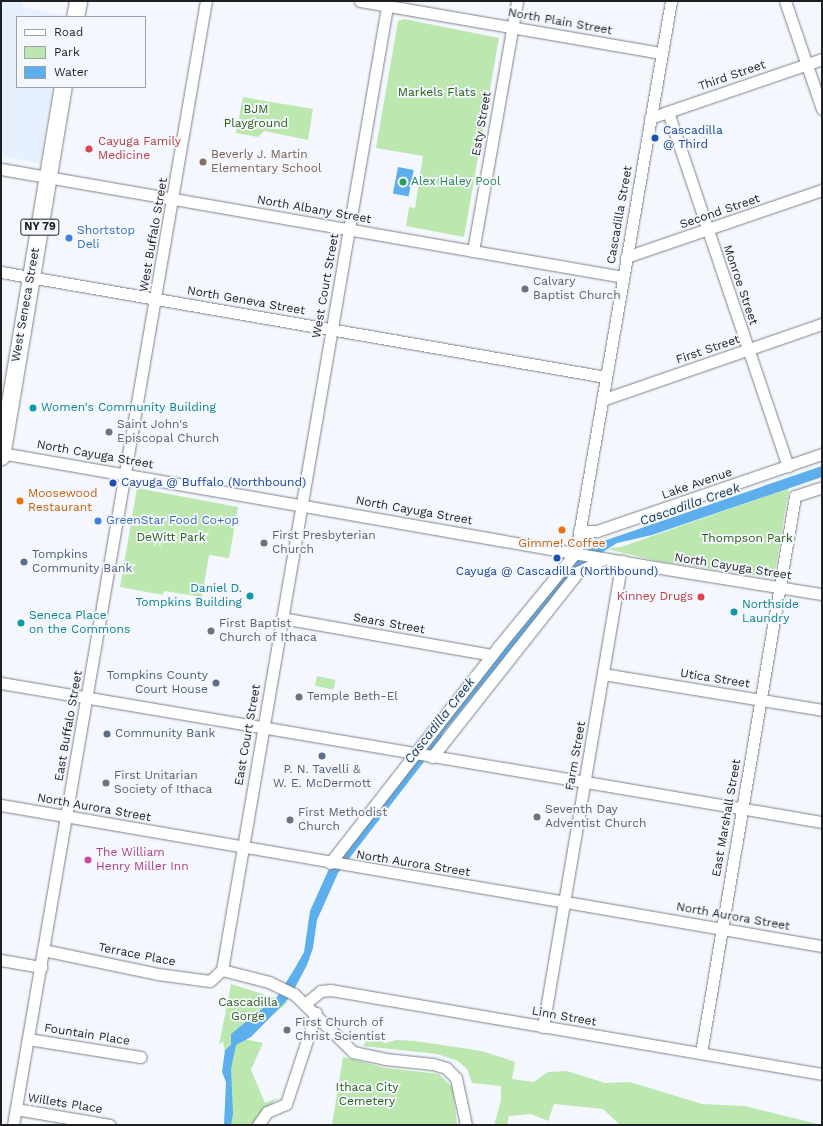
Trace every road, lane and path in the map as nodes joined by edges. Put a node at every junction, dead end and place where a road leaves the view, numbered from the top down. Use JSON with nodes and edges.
{"nodes":[{"id":1,"x":78,"y":1,"type":"edge"},
{"id":2,"x":206,"y":1,"type":"edge"},
{"id":3,"x":360,"y":1,"type":"edge"},
{"id":4,"x":517,"y":1,"type":"edge"},
{"id":5,"x":671,"y":1,"type":"edge"},
{"id":6,"x":785,"y":1,"type":"edge"},
{"id":7,"x":388,"y":3,"type":"edge"},
{"id":8,"x":75,"y":16,"type":"edge"},
{"id":9,"x":512,"y":27,"type":"junction"},
{"id":10,"x":661,"y":53,"type":"junction"},
{"id":11,"x":822,"y":58,"type":"edge"},
{"id":12,"x":806,"y":64,"type":"junction"},
{"id":13,"x":63,"y":88,"type":"edge"},
{"id":14,"x":822,"y":109,"type":"edge"},
{"id":15,"x":668,"y":112,"type":"junction"},
{"id":16,"x":650,"y":118,"type":"junction"},
{"id":17,"x":1,"y":169,"type":"edge"},
{"id":18,"x":48,"y":177,"type":"junction"},
{"id":19,"x":822,"y":190,"type":"edge"},
{"id":20,"x":173,"y":199,"type":"junction"},
{"id":21,"x":349,"y":229,"type":"junction"},
{"id":22,"x":708,"y":229,"type":"junction"},
{"id":23,"x":473,"y":251,"type":"junction"},
{"id":24,"x":626,"y":257,"type":"junction"},
{"id":25,"x":1,"y":272,"type":"edge"},
{"id":26,"x":31,"y":277,"type":"junction"},
{"id":27,"x":623,"y":277,"type":"junction"},
{"id":28,"x":156,"y":298,"type":"junction"},
{"id":29,"x":822,"y":324,"type":"edge"},
{"id":30,"x":331,"y":329,"type":"junction"},
{"id":31,"x":748,"y":350,"type":"junction"},
{"id":32,"x":606,"y":376,"type":"junction"},
{"id":33,"x":602,"y":400,"type":"junction"},
{"id":34,"x":1,"y":454,"type":"edge"},
{"id":35,"x":822,"y":454,"type":"edge"},
{"id":36,"x":788,"y":466,"type":"junction"},
{"id":37,"x":126,"y":473,"type":"junction"},
{"id":38,"x":822,"y":487,"type":"edge"},
{"id":39,"x":301,"y":504,"type":"junction"},
{"id":40,"x":580,"y":530,"type":"junction"},
{"id":41,"x":576,"y":552,"type":"junction"},
{"id":42,"x":605,"y":558,"type":"junction"},
{"id":43,"x":622,"y":561,"type":"junction"},
{"id":44,"x":779,"y":587,"type":"junction"},
{"id":45,"x":822,"y":594,"type":"edge"},
{"id":46,"x":282,"y":618,"type":"junction"},
{"id":47,"x":492,"y":655,"type":"junction"},
{"id":48,"x":603,"y":674,"type":"junction"},
{"id":49,"x":1,"y":684,"type":"edge"},
{"id":50,"x":88,"y":698,"type":"junction"},
{"id":51,"x":760,"y":700,"type":"junction"},
{"id":52,"x":822,"y":710,"type":"edge"},
{"id":53,"x":263,"y":728,"type":"junction"},
{"id":54,"x":414,"y":754,"type":"junction"},
{"id":55,"x":432,"y":757,"type":"junction"},
{"id":56,"x":585,"y":783,"type":"junction"},
{"id":57,"x":1,"y":805,"type":"edge"},
{"id":58,"x":741,"y":809,"type":"junction"},
{"id":59,"x":67,"y":816,"type":"junction"},
{"id":60,"x":822,"y":822,"type":"edge"},
{"id":61,"x":243,"y":846,"type":"junction"},
{"id":62,"x":330,"y":863,"type":"junction"},
{"id":63,"x":564,"y":902,"type":"junction"},
{"id":64,"x":721,"y":929,"type":"junction"},
{"id":65,"x":822,"y":946,"type":"edge"},
{"id":66,"x":43,"y":950,"type":"junction"},
{"id":67,"x":1,"y":960,"type":"edge"},
{"id":68,"x":40,"y":968,"type":"junction"},
{"id":69,"x":222,"y":970,"type":"junction"},
{"id":70,"x":306,"y":1003,"type":"junction"},
{"id":71,"x":316,"y":1014,"type":"junction"},
{"id":72,"x":543,"y":1027,"type":"junction"},
{"id":73,"x":28,"y":1039,"type":"junction"},
{"id":74,"x":701,"y":1053,"type":"junction"},
{"id":75,"x":141,"y":1057,"type":"dead end"},
{"id":76,"x":822,"y":1074,"type":"edge"},
{"id":77,"x":16,"y":1110,"type":"junction"},
{"id":78,"x":14,"y":1125,"type":"edge"},
{"id":79,"x":110,"y":1125,"type":"edge"},
{"id":80,"x":258,"y":1125,"type":"edge"},
{"id":81,"x":466,"y":1125,"type":"edge"}],
"edges":[{"from":1,"to":8,"type":"highway"},
{"from":2,"to":20,"type":"street","name":"West Buffalo Street"},
{"from":3,"to":7,"type":"street","name":"North Plain Street"},
{"from":4,"to":9,"type":"street","name":"Esty Street"},
{"from":5,"to":10,"type":"street","name":"Cascadilla Street"},
{"from":6,"to":12,"type":"street"},
{"from":7,"to":9,"type":"street","name":"North Plain Street"},
{"from":7,"to":21,"type":"street","name":"West Court Street"},
{"from":9,"to":10,"type":"street","name":"North Plain Street"},
{"from":9,"to":23,"type":"street","name":"Esty Street"},
{"from":10,"to":16,"type":"street","name":"Cascadilla Street"},
{"from":11,"to":12,"type":"street","name":"Third Street"},
{"from":12,"to":14,"type":"street"},
{"from":12,"to":15,"type":"street","name":"Third Street"},
{"from":13,"to":18,"type":"highway","name":"West Seneca Street","number":"NY 79"},
{"from":15,"to":16,"type":"street","name":"Third Street"},
{"from":15,"to":22,"type":"street","name":"Monroe Street"},
{"from":16,"to":24,"type":"street","name":"Cascadilla Street"},
{"from":17,"to":18,"type":"street","name":"North Albany Street"},
{"from":18,"to":20,"type":"street","name":"North Albany Street"},
{"from":18,"to":26,"type":"highway","name":"West Seneca Street","number":"NY 79"},
{"from":19,"to":22,"type":"street","name":"Second Street"},
{"from":20,"to":21,"type":"street","name":"North Albany Street"},
{"from":20,"to":28,"type":"street","name":"West Buffalo Street"},
{"from":21,"to":23,"type":"street","name":"North Albany Street"},
{"from":21,"to":30,"type":"street","name":"West Court Street"},
{"from":22,"to":24,"type":"street","name":"Second Street"},
{"from":22,"to":31,"type":"street","name":"Monroe Street"},
{"from":23,"to":27,"type":"street","name":"North Albany Street"},
{"from":24,"to":27,"type":"street","name":"Cascadilla Street"},
{"from":25,"to":26,"type":"street","name":"North Geneva Street"},
{"from":26,"to":28,"type":"street","name":"North Geneva Street"},
{"from":26,"to":34,"type":"highway","name":"West Seneca Street","number":"NY 79"},
{"from":27,"to":32,"type":"street","name":"Cascadilla Street"},
{"from":28,"to":30,"type":"street","name":"North Geneva Street"},
{"from":28,"to":37,"type":"street","name":"West Buffalo Street"},
{"from":29,"to":31,"type":"street","name":"First Street"},
{"from":30,"to":32,"type":"street","name":"North Geneva Street"},
{"from":30,"to":39,"type":"street","name":"West Court Street"},
{"from":31,"to":33,"type":"street","name":"First Street"},
{"from":31,"to":36,"type":"street","name":"Monroe Street"},
{"from":32,"to":33,"type":"street","name":"Cascadilla Street"},
{"from":33,"to":40,"type":"street","name":"Cascadilla Street"},
{"from":34,"to":37,"type":"street","name":"North Cayuga Street"},
{"from":35,"to":36,"type":"street","name":"Lake Avenue"},
{"from":36,"to":40,"type":"street","name":"Lake Avenue"},
{"from":37,"to":39,"type":"street","name":"North Cayuga Street"},
{"from":37,"to":50,"type":"street","name":"East Buffalo Street"},
{"from":38,"to":44,"type":"street","name":"East Marshall Street"},
{"from":39,"to":41,"type":"street","name":"North Cayuga Street"},
{"from":39,"to":46,"type":"street","name":"East Court Street"},
{"from":40,"to":41,"type":"street","name":"Cascadilla Street"},
{"from":41,"to":42,"type":"street","name":"North Cayuga Street"},
{"from":41,"to":47,"type":"street"},
{"from":42,"to":43,"type":"street","name":"North Cayuga Street"},
{"from":42,"to":55,"type":"street"},
{"from":43,"to":44,"type":"street","name":"North Cayuga Street"},
{"from":43,"to":48,"type":"street","name":"Farm Street"},
{"from":44,"to":45,"type":"street","name":"North Cayuga Street"},
{"from":44,"to":51,"type":"street","name":"East Marshall Street"},
{"from":46,"to":47,"type":"street","name":"Sears Street"},
{"from":46,"to":53,"type":"street","name":"East Court Street"},
{"from":47,"to":54,"type":"street"},
{"from":48,"to":51,"type":"street","name":"Utica Street"},
{"from":48,"to":56,"type":"street","name":"Farm Street"},
{"from":49,"to":50,"type":"street"},
{"from":50,"to":53,"type":"street"},
{"from":50,"to":59,"type":"street","name":"East Buffalo Street"},
{"from":51,"to":52,"type":"street","name":"Utica Street"},
{"from":51,"to":58,"type":"street","name":"East Marshall Street"},
{"from":53,"to":54,"type":"street"},
{"from":53,"to":61,"type":"street","name":"East Court Street"},
{"from":54,"to":55,"type":"street"},
{"from":54,"to":62,"type":"street"},
{"from":55,"to":56,"type":"street"},
{"from":56,"to":58,"type":"street"},
{"from":56,"to":63,"type":"street","name":"Farm Street"},
{"from":57,"to":59,"type":"street","name":"North Aurora Street"},
{"from":58,"to":60,"type":"street"},
{"from":58,"to":64,"type":"street","name":"East Marshall Street"},
{"from":59,"to":61,"type":"street","name":"North Aurora Street"},
{"from":59,"to":66,"type":"street","name":"East Buffalo Street"},
{"from":61,"to":62,"type":"street","name":"North Aurora Street"},
{"from":61,"to":69,"type":"street","name":"East Court Street"},
{"from":62,"to":63,"type":"street","name":"North Aurora Street"},
{"from":63,"to":64,"type":"street","name":"North Aurora Street"},
{"from":63,"to":72,"type":"street","name":"Farm Street"},
{"from":64,"to":65,"type":"street","name":"North Aurora Street"},
{"from":64,"to":74,"type":"street","name":"East Marshall Street"},
{"from":66,"to":68,"type":"street","name":"East Buffalo Street"},
{"from":66,"to":69,"type":"street","name":"Terrace Place"},
{"from":67,"to":68,"type":"street"},
{"from":68,"to":73,"type":"street","name":"East Buffalo Street"},
{"from":69,"to":70,"type":"street"},
{"from":70,"to":71,"type":"street"},
{"from":70,"to":72,"type":"street","name":"Linn Street"},
{"from":71,"to":80,"type":"street"},
{"from":71,"to":81,"type":"street"},
{"from":72,"to":74,"type":"street","name":"Linn Street"},
{"from":73,"to":75,"type":"street","name":"Fountain Place"},
{"from":73,"to":77,"type":"street","name":"East Buffalo Street"},
{"from":74,"to":76,"type":"street","name":"Linn Street"},
{"from":77,"to":78,"type":"street","name":"East Buffalo Street"},
{"from":77,"to":79,"type":"street","name":"Willets Place"}]}
